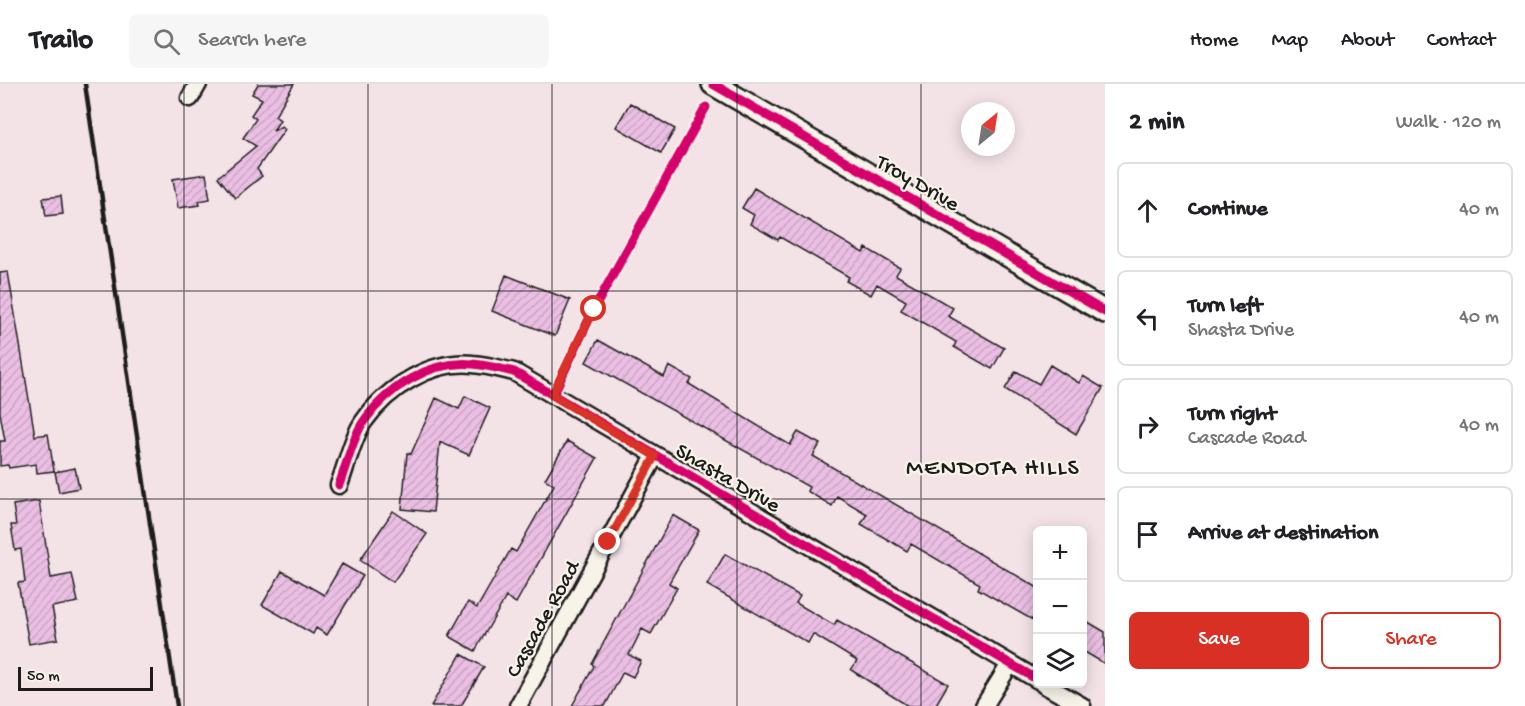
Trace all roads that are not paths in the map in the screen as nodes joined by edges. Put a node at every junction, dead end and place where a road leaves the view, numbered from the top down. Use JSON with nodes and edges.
{"nodes":[{"id":1,"x":713,"y":84,"type":"edge"},
{"id":2,"x":1105,"y":312,"type":"edge"},
{"id":3,"x":655,"y":456,"type":"junction"},
{"id":4,"x":339,"y":485,"type":"dead end"},
{"id":5,"x":1010,"y":664,"type":"junction"},
{"id":6,"x":1033,"y":677,"type":"edge"},
{"id":7,"x":1050,"y":688,"type":"edge"},
{"id":8,"x":518,"y":706,"type":"edge"},
{"id":9,"x":984,"y":706,"type":"edge"},
{"id":10,"x":1082,"y":706,"type":"edge"}],
"edges":[{"from":1,"to":2,"type":"street","name":"Troy Drive"},
{"from":3,"to":4,"type":"street","name":"Shasta Drive"},
{"from":3,"to":5,"type":"street","name":"Shasta Drive"},
{"from":3,"to":8,"type":"street","name":"Cascade Road"},
{"from":5,"to":6,"type":"street","name":"Shasta Drive"},
{"from":5,"to":9,"type":"street"},
{"from":7,"to":10,"type":"street"}]}
